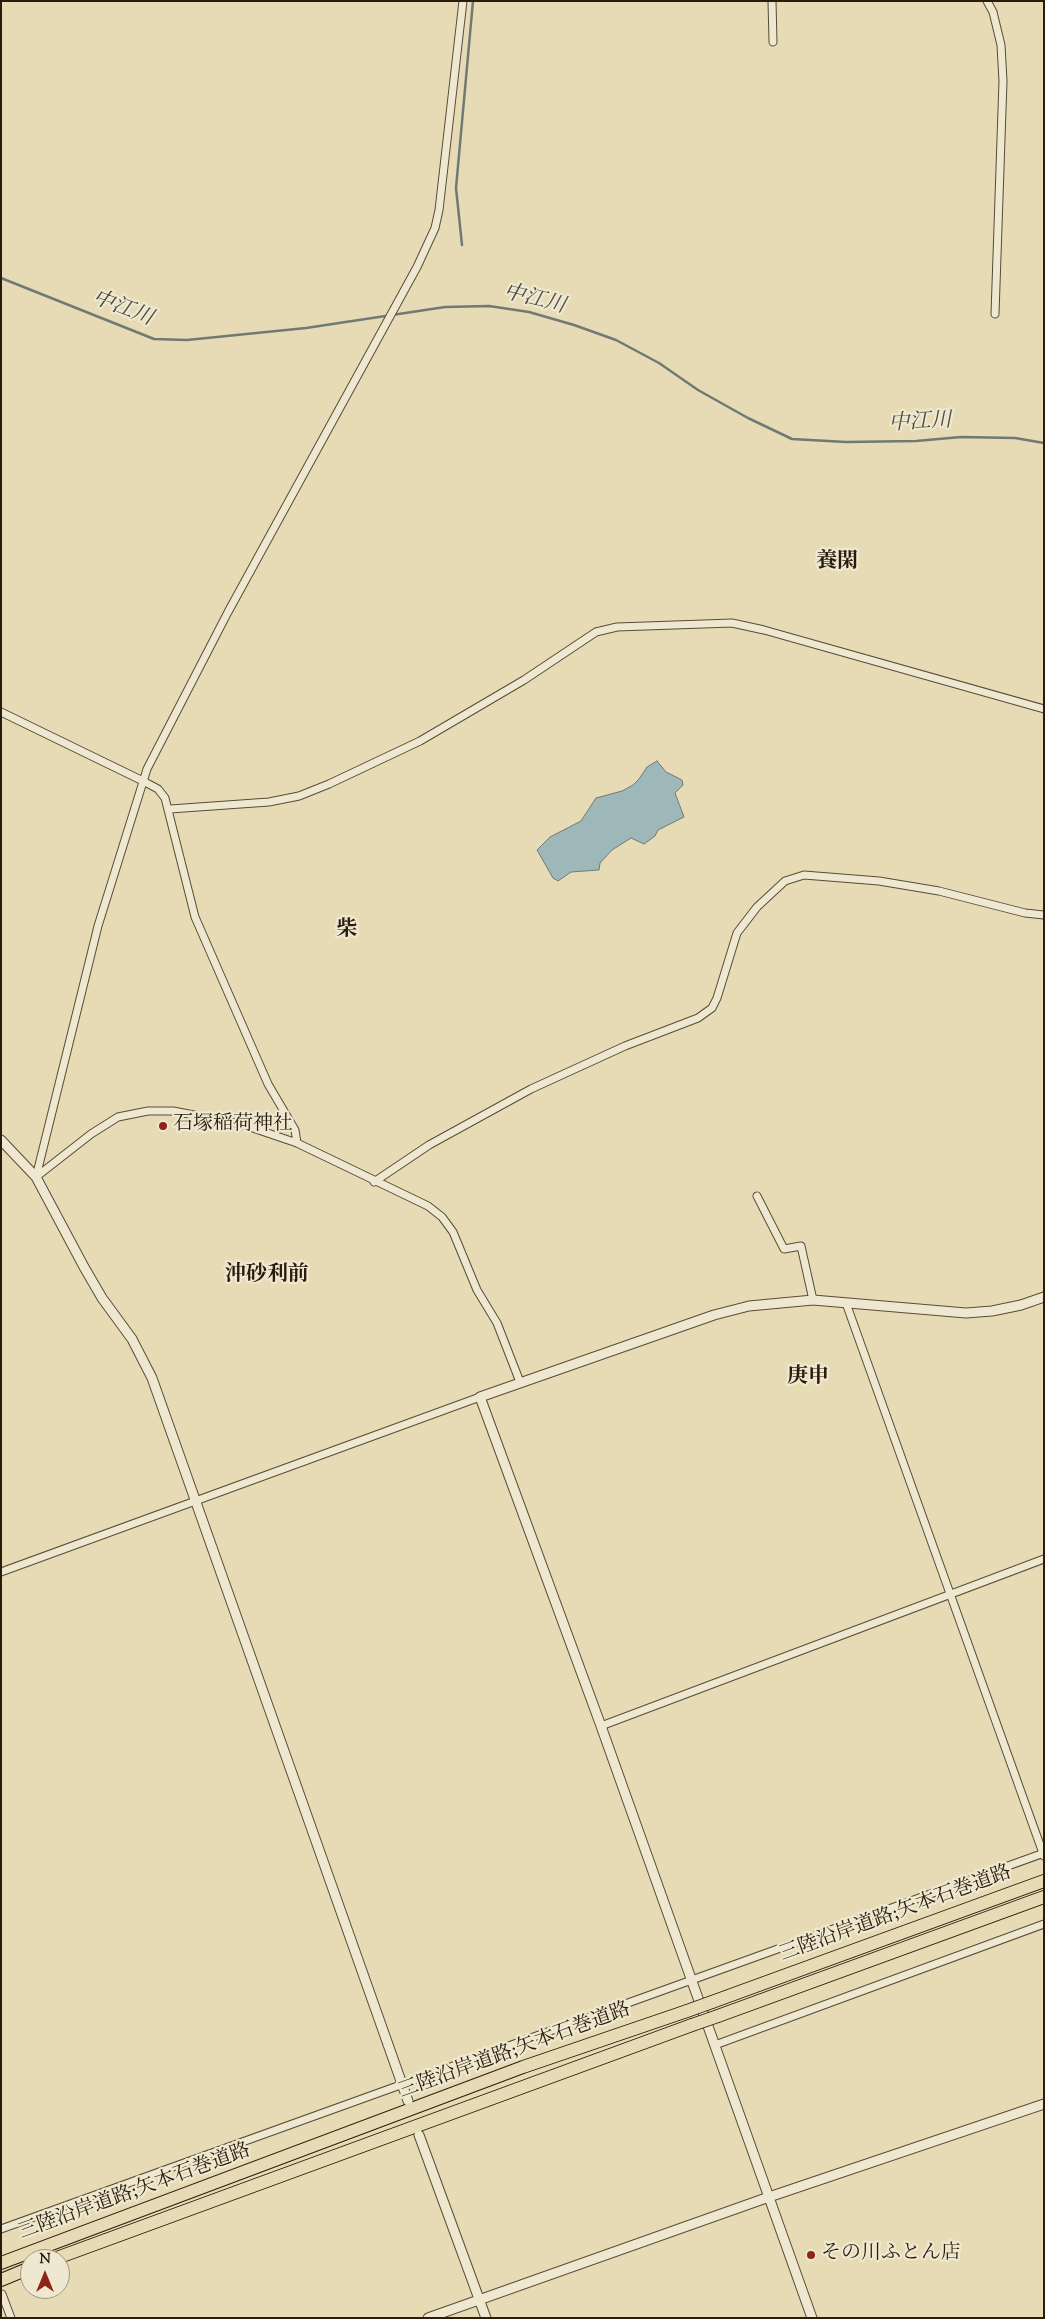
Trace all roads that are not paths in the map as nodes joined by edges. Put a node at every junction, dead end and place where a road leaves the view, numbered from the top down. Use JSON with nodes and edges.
{"nodes":[{"id":1,"x":463,"y":1,"type":"edge"},
{"id":2,"x":772,"y":1,"type":"edge"},
{"id":3,"x":987,"y":1,"type":"edge"},
{"id":4,"x":773,"y":42,"type":"dead end"},
{"id":5,"x":995,"y":314,"type":"dead end"},
{"id":6,"x":1044,"y":709,"type":"edge"},
{"id":7,"x":1,"y":712,"type":"edge"},
{"id":8,"x":143,"y":781,"type":"junction"},
{"id":9,"x":170,"y":809,"type":"junction"},
{"id":10,"x":1044,"y":915,"type":"edge"},
{"id":11,"x":1,"y":1140,"type":"edge"},
{"id":12,"x":297,"y":1143,"type":"junction"},
{"id":13,"x":36,"y":1177,"type":"junction"},
{"id":14,"x":374,"y":1182,"type":"junction"},
{"id":15,"x":757,"y":1196,"type":"dead end"},
{"id":16,"x":1044,"y":1297,"type":"edge"},
{"id":17,"x":813,"y":1300,"type":"junction"},
{"id":18,"x":846,"y":1303,"type":"junction"},
{"id":19,"x":520,"y":1382,"type":"junction"},
{"id":20,"x":480,"y":1397,"type":"junction"},
{"id":21,"x":195,"y":1500,"type":"junction"},
{"id":22,"x":1044,"y":1559,"type":"edge"},
{"id":23,"x":1,"y":1572,"type":"edge"},
{"id":24,"x":950,"y":1595,"type":"junction"},
{"id":25,"x":601,"y":1726,"type":"junction"},
{"id":26,"x":1043,"y":1854,"type":"edge"},
{"id":27,"x":1044,"y":1881,"type":"edge"},
{"id":28,"x":1044,"y":1897,"type":"edge"},
{"id":29,"x":1044,"y":1924,"type":"edge"},
{"id":30,"x":692,"y":1981,"type":"junction"},
{"id":31,"x":715,"y":2045,"type":"junction"},
{"id":32,"x":402,"y":2084,"type":"junction"},
{"id":33,"x":408,"y":2101,"type":"dead end"},
{"id":34,"x":1044,"y":2104,"type":"edge"},
{"id":35,"x":420,"y":2135,"type":"dead end"},
{"id":36,"x":769,"y":2197,"type":"junction"},
{"id":37,"x":1,"y":2229,"type":"edge"},
{"id":38,"x":70,"y":2253,"type":"edge"},
{"id":39,"x":1,"y":2263,"type":"edge"},
{"id":40,"x":20,"y":2272,"type":"edge"},
{"id":41,"x":1,"y":2280,"type":"edge"},
{"id":42,"x":2,"y":2294,"type":"edge"},
{"id":43,"x":479,"y":2299,"type":"junction"},
{"id":44,"x":11,"y":2318,"type":"edge"},
{"id":45,"x":428,"y":2318,"type":"edge"},
{"id":46,"x":486,"y":2318,"type":"edge"},
{"id":47,"x":812,"y":2318,"type":"edge"}],
"edges":[{"from":1,"to":8,"type":"street"},
{"from":2,"to":4,"type":"street"},
{"from":3,"to":5,"type":"street"},
{"from":6,"to":9,"type":"street"},
{"from":7,"to":8,"type":"street"},
{"from":8,"to":9,"type":"street"},
{"from":8,"to":13,"type":"street"},
{"from":9,"to":12,"type":"street"},
{"from":10,"to":14,"type":"street"},
{"from":11,"to":13,"type":"street"},
{"from":12,"to":13,"type":"street"},
{"from":12,"to":14,"type":"street"},
{"from":13,"to":21,"type":"street"},
{"from":14,"to":19,"type":"street"},
{"from":15,"to":17,"type":"street"},
{"from":16,"to":18,"type":"street"},
{"from":17,"to":18,"type":"street"},
{"from":17,"to":19,"type":"street"},
{"from":18,"to":24,"type":"street"},
{"from":19,"to":20,"type":"street"},
{"from":20,"to":21,"type":"street"},
{"from":20,"to":25,"type":"street"},
{"from":21,"to":23,"type":"street"},
{"from":21,"to":32,"type":"street"},
{"from":22,"to":24,"type":"street"},
{"from":24,"to":25,"type":"street"},
{"from":24,"to":26,"type":"street"},
{"from":25,"to":30,"type":"street"},
{"from":26,"to":30,"type":"street"},
{"from":27,"to":39,"type":"highway","name":"三陸沿岸道路;矢本石巻道路","bridge":true},
{"from":28,"to":38,"type":"highway","name":"三陸沿岸道路;矢本石巻道路","bridge":true},
{"from":29,"to":31,"type":"street"},
{"from":30,"to":31,"type":"street"},
{"from":30,"to":32,"type":"street"},
{"from":31,"to":36,"type":"street"},
{"from":32,"to":33,"type":"street"},
{"from":32,"to":37,"type":"street"},
{"from":34,"to":36,"type":"street"},
{"from":35,"to":43,"type":"street"},
{"from":36,"to":43,"type":"street"},
{"from":36,"to":47,"type":"street"},
{"from":40,"to":41,"type":"highway","name":"三陸沿岸道路;矢本石巻道路"},
{"from":42,"to":44,"type":"street"},
{"from":43,"to":45,"type":"street"},
{"from":43,"to":46,"type":"street"}]}
